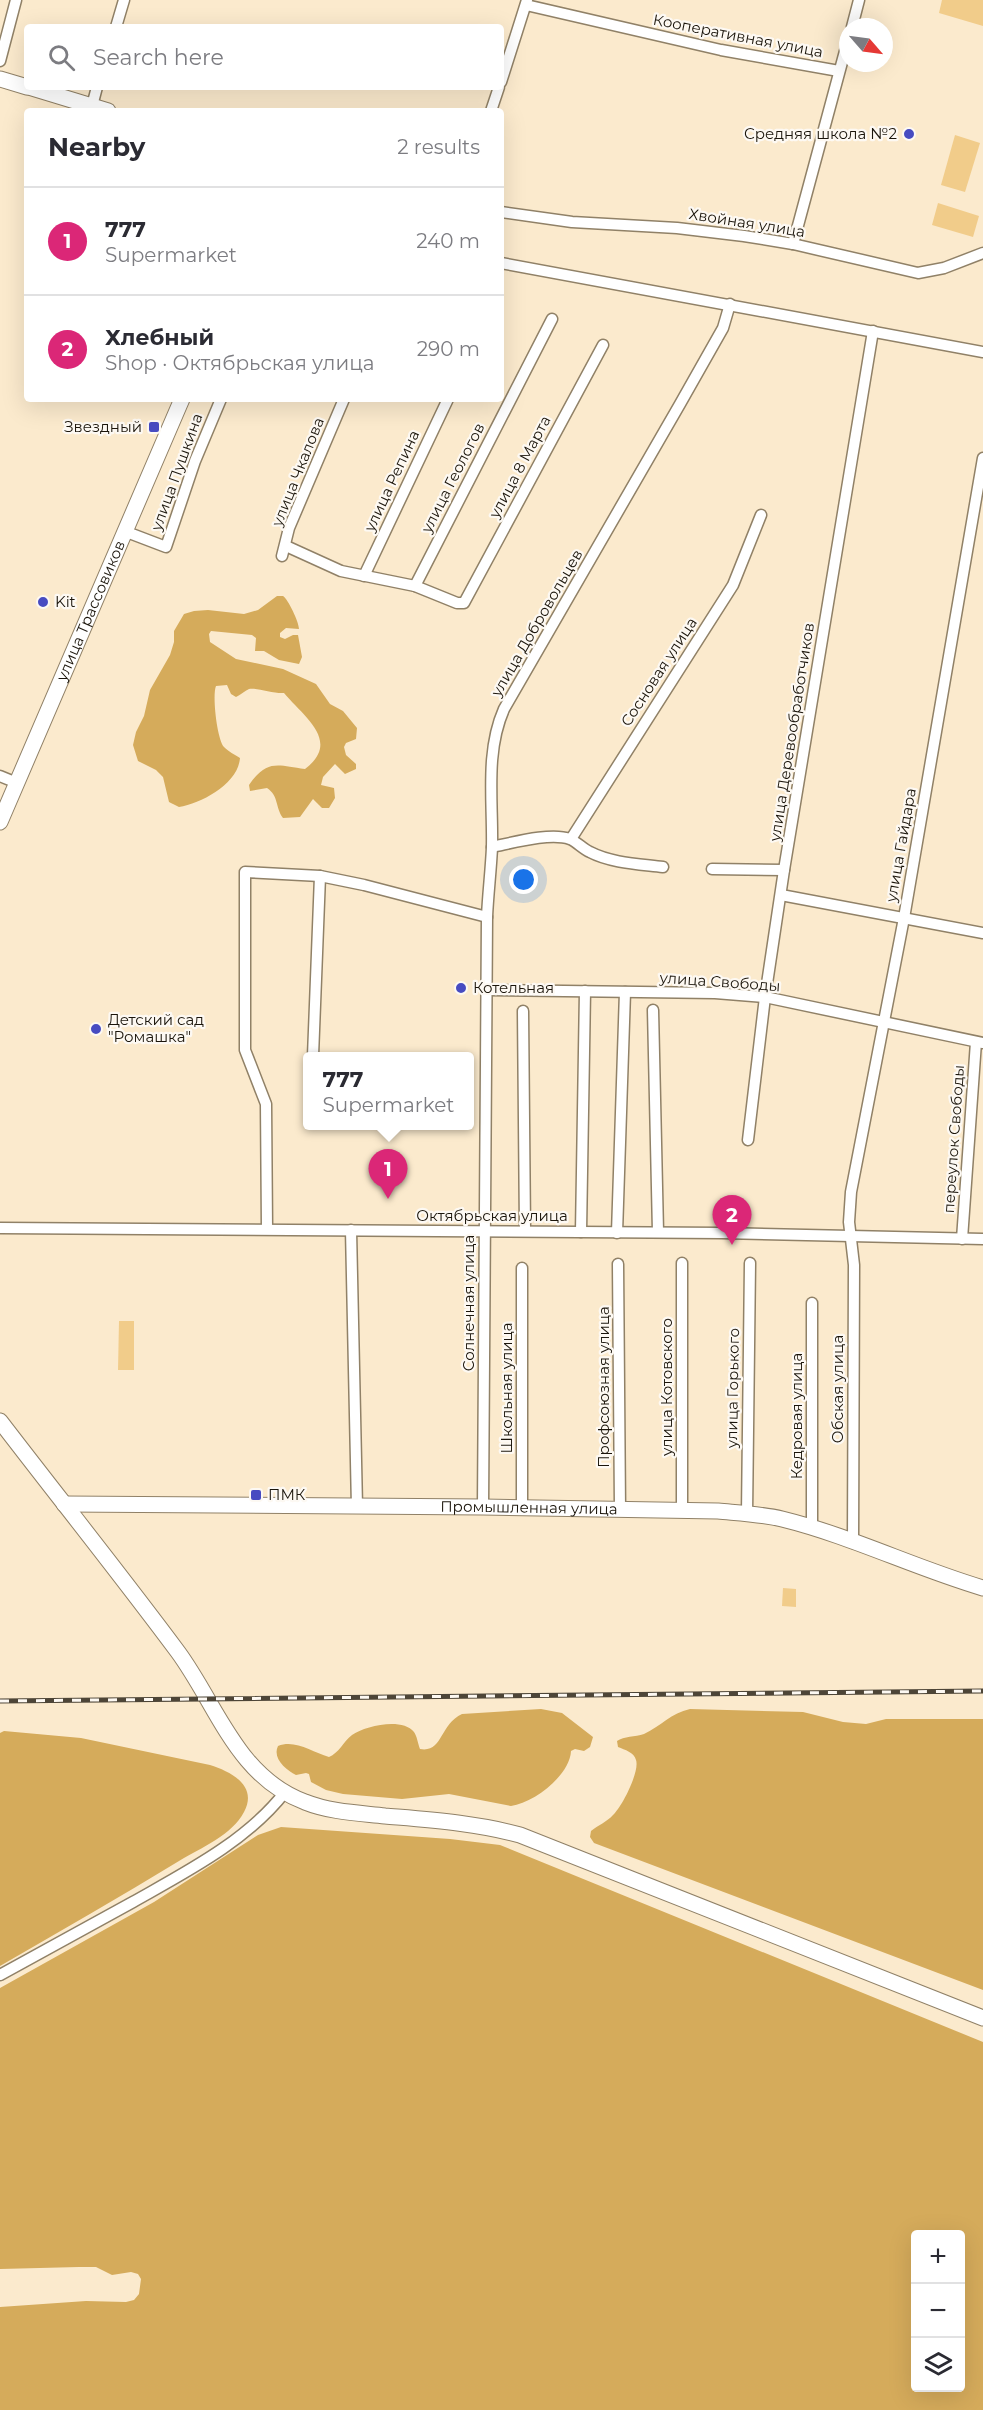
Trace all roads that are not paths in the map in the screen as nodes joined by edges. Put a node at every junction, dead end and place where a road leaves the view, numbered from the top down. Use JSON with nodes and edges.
{"nodes":[{"id":1,"x":16,"y":0,"type":"edge"},
{"id":2,"x":124,"y":0,"type":"edge"},
{"id":3,"x":859,"y":0,"type":"edge"},
{"id":4,"x":527,"y":2,"type":"edge"},
{"id":5,"x":854,"y":18,"type":"edge"},
{"id":6,"x":117,"y":24,"type":"edge"},
{"id":7,"x":0,"y":61,"type":"edge"},
{"id":8,"x":839,"y":71,"type":"joint"},
{"id":9,"x":504,"y":72,"type":"edge"},
{"id":10,"x":0,"y":79,"type":"edge"},
{"id":11,"x":24,"y":86,"type":"edge"},
{"id":12,"x":38,"y":90,"type":"edge"},
{"id":13,"x":96,"y":90,"type":"edge"},
{"id":14,"x":498,"y":90,"type":"edge"},
{"id":15,"x":92,"y":106,"type":"junction"},
{"id":16,"x":98,"y":108,"type":"edge"},
{"id":17,"x":492,"y":108,"type":"edge"},
{"id":18,"x":504,"y":212,"type":"edge"},
{"id":19,"x":793,"y":244,"type":"junction"},
{"id":20,"x":983,"y":253,"type":"edge"},
{"id":21,"x":504,"y":264,"type":"edge"},
{"id":22,"x":730,"y":304,"type":"junction"},
{"id":23,"x":552,"y":319,"type":"dead end"},
{"id":24,"x":873,"y":331,"type":"junction"},
{"id":25,"x":603,"y":345,"type":"dead end"},
{"id":26,"x":983,"y":352,"type":"edge"},
{"id":27,"x":181,"y":402,"type":"edge"},
{"id":28,"x":220,"y":402,"type":"edge"},
{"id":29,"x":343,"y":402,"type":"edge"},
{"id":30,"x":447,"y":402,"type":"edge"},
{"id":31,"x":983,"y":458,"type":"edge"},
{"id":32,"x":761,"y":515,"type":"dead end"},
{"id":33,"x":124,"y":531,"type":"junction"},
{"id":34,"x":364,"y":576,"type":"junction"},
{"id":35,"x":415,"y":586,"type":"junction"},
{"id":36,"x":0,"y":776,"type":"edge"},
{"id":37,"x":16,"y":783,"type":"junction"},
{"id":38,"x":0,"y":822,"type":"edge"},
{"id":39,"x":571,"y":839,"type":"junction"},
{"id":40,"x":492,"y":847,"type":"junction"},
{"id":41,"x":663,"y":867,"type":"dead end"},
{"id":42,"x":712,"y":868,"type":"dead end"},
{"id":43,"x":784,"y":870,"type":"junction"},
{"id":44,"x":320,"y":876,"type":"junction"},
{"id":45,"x":781,"y":895,"type":"junction"},
{"id":46,"x":487,"y":917,"type":"junction"},
{"id":47,"x":904,"y":918,"type":"junction"},
{"id":48,"x":983,"y":933,"type":"edge"},
{"id":49,"x":487,"y":990,"type":"junction"},
{"id":50,"x":585,"y":991,"type":"junction"},
{"id":51,"x":625,"y":992,"type":"junction"},
{"id":52,"x":765,"y":997,"type":"junction"},
{"id":53,"x":653,"y":1010,"type":"dead end"},
{"id":54,"x":523,"y":1011,"type":"dead end"},
{"id":55,"x":883,"y":1023,"type":"junction"},
{"id":56,"x":980,"y":1043,"type":"edge"},
{"id":57,"x":313,"y":1052,"type":"edge"},
{"id":58,"x":748,"y":1140,"type":"dead end"},
{"id":59,"x":0,"y":1228,"type":"edge"},
{"id":60,"x":267,"y":1229,"type":"junction"},
{"id":61,"x":351,"y":1230,"type":"junction"},
{"id":62,"x":485,"y":1231,"type":"junction"},
{"id":63,"x":525,"y":1231,"type":"junction"},
{"id":64,"x":581,"y":1232,"type":"junction"},
{"id":65,"x":658,"y":1232,"type":"junction"},
{"id":66,"x":617,"y":1233,"type":"junction"},
{"id":67,"x":850,"y":1236,"type":"junction"},
{"id":68,"x":962,"y":1239,"type":"junction"},
{"id":69,"x":983,"y":1239,"type":"edge"},
{"id":70,"x":682,"y":1263,"type":"dead end"},
{"id":71,"x":750,"y":1263,"type":"dead end"},
{"id":72,"x":618,"y":1264,"type":"dead end"},
{"id":73,"x":522,"y":1268,"type":"dead end"},
{"id":74,"x":812,"y":1303,"type":"dead end"},
{"id":75,"x":0,"y":1421,"type":"edge"},
{"id":76,"x":64,"y":1504,"type":"junction"},
{"id":77,"x":357,"y":1507,"type":"junction"},
{"id":78,"x":483,"y":1507,"type":"junction"},
{"id":79,"x":522,"y":1508,"type":"junction"},
{"id":80,"x":620,"y":1509,"type":"junction"},
{"id":81,"x":682,"y":1510,"type":"junction"},
{"id":82,"x":747,"y":1514,"type":"junction"},
{"id":83,"x":812,"y":1528,"type":"junction"},
{"id":84,"x":853,"y":1543,"type":"junction"},
{"id":85,"x":983,"y":1588,"type":"edge"},
{"id":86,"x":285,"y":1792,"type":"junction"},
{"id":87,"x":0,"y":1975,"type":"edge"},
{"id":88,"x":983,"y":2018,"type":"edge"}],
"edges":[{"from":1,"to":7,"type":"street"},
{"from":2,"to":6,"type":"street"},
{"from":3,"to":5,"type":"street"},
{"from":4,"to":8,"type":"street","name":"Кооперативная улица"},
{"from":4,"to":9,"type":"street"},
{"from":8,"to":19,"type":"street"},
{"from":10,"to":11,"type":"main road"},
{"from":12,"to":15,"type":"main road"},
{"from":13,"to":15,"type":"street"},
{"from":14,"to":17,"type":"street"},
{"from":15,"to":16,"type":"main road"},
{"from":18,"to":19,"type":"street","name":"Хвойная улица"},
{"from":19,"to":20,"type":"street","name":"Хвойная улица"},
{"from":21,"to":22,"type":"street"},
{"from":22,"to":24,"type":"street"},
{"from":22,"to":40,"type":"street","name":"улица Добровольцев"},
{"from":23,"to":35,"type":"street","name":"улица Геологов"},
{"from":24,"to":26,"type":"street"},
{"from":24,"to":43,"type":"street","name":"улица Деревообработчиков"},
{"from":25,"to":35,"type":"street","name":"улица 8 Марта"},
{"from":27,"to":33,"type":"main road","name":"улица Трассовиков"},
{"from":28,"to":33,"type":"street","name":"улица Пушкина"},
{"from":29,"to":34,"type":"street","name":"улица Чкалова"},
{"from":30,"to":34,"type":"street","name":"улица Репина"},
{"from":31,"to":47,"type":"street","name":"улица Гайдара"},
{"from":32,"to":39,"type":"street","name":"Сосновая улица"},
{"from":33,"to":37,"type":"main road","name":"улица Трассовиков"},
{"from":34,"to":35,"type":"street"},
{"from":36,"to":37,"type":"street"},
{"from":37,"to":38,"type":"main road","name":"улица Трассовиков"},
{"from":39,"to":40,"type":"street"},
{"from":39,"to":41,"type":"street"},
{"from":40,"to":46,"type":"street","name":"улица Добровольцев"},
{"from":42,"to":43,"type":"street"},
{"from":43,"to":45,"type":"street","name":"улица Деревообработчиков"},
{"from":44,"to":46,"type":"street"},
{"from":44,"to":57,"type":"street"},
{"from":44,"to":60,"type":"street"},
{"from":45,"to":47,"type":"street"},
{"from":45,"to":52,"type":"street","name":"улица Деревообработчиков"},
{"from":46,"to":49,"type":"street","name":"улица Добровольцев"},
{"from":47,"to":48,"type":"street"},
{"from":47,"to":55,"type":"street","name":"улица Гайдара"},
{"from":49,"to":50,"type":"street","name":"улица Свободы"},
{"from":49,"to":62,"type":"street","name":"Солнечная улица"},
{"from":50,"to":51,"type":"street","name":"улица Свободы"},
{"from":50,"to":64,"type":"street"},
{"from":51,"to":52,"type":"street","name":"улица Свободы"},
{"from":51,"to":66,"type":"street"},
{"from":52,"to":55,"type":"street","name":"улица Свободы"},
{"from":52,"to":58,"type":"street","name":"улица Деревообработчиков"},
{"from":53,"to":65,"type":"street"},
{"from":54,"to":63,"type":"street"},
{"from":55,"to":56,"type":"street","name":"улица Свободы"},
{"from":55,"to":67,"type":"street","name":"улица Гайдара"},
{"from":56,"to":68,"type":"street","name":"переулок Свободы"},
{"from":59,"to":60,"type":"street","name":"Октябрьская улица"},
{"from":60,"to":61,"type":"street","name":"Октябрьская улица"},
{"from":61,"to":62,"type":"street","name":"Октябрьская улица"},
{"from":61,"to":77,"type":"street"},
{"from":62,"to":63,"type":"street","name":"Октябрьская улица"},
{"from":62,"to":78,"type":"street","name":"Солнечная улица"},
{"from":63,"to":64,"type":"street","name":"Октябрьская улица"},
{"from":64,"to":66,"type":"street","name":"Октябрьская улица"},
{"from":65,"to":66,"type":"street","name":"Октябрьская улица"},
{"from":65,"to":67,"type":"street","name":"Октябрьская улица"},
{"from":67,"to":68,"type":"street","name":"Октябрьская улица"},
{"from":67,"to":84,"type":"street","name":"Обская улица"},
{"from":68,"to":69,"type":"street","name":"Октябрьская улица"},
{"from":70,"to":81,"type":"street","name":"улица Котовского"},
{"from":71,"to":82,"type":"street","name":"улица Горького"},
{"from":72,"to":80,"type":"street","name":"Профсоюзная улица"},
{"from":73,"to":79,"type":"street","name":"Школьная улица"},
{"from":74,"to":83,"type":"street","name":"Кедровая улица"},
{"from":75,"to":76,"type":"main road"},
{"from":76,"to":77,"type":"main road","name":"Промышленная улица"},
{"from":76,"to":86,"type":"main road"},
{"from":77,"to":78,"type":"main road","name":"Промышленная улица"},
{"from":78,"to":79,"type":"main road","name":"Промышленная улица"},
{"from":79,"to":80,"type":"main road","name":"Промышленная улица"},
{"from":80,"to":81,"type":"main road","name":"Промышленная улица"},
{"from":81,"to":82,"type":"main road","name":"Промышленная улица"},
{"from":82,"to":83,"type":"main road","name":"Промышленная улица"},
{"from":83,"to":84,"type":"main road","name":"Промышленная улица"},
{"from":84,"to":85,"type":"main road","name":"Промышленная улица"},
{"from":86,"to":87,"type":"street"},
{"from":86,"to":88,"type":"main road"}]}
